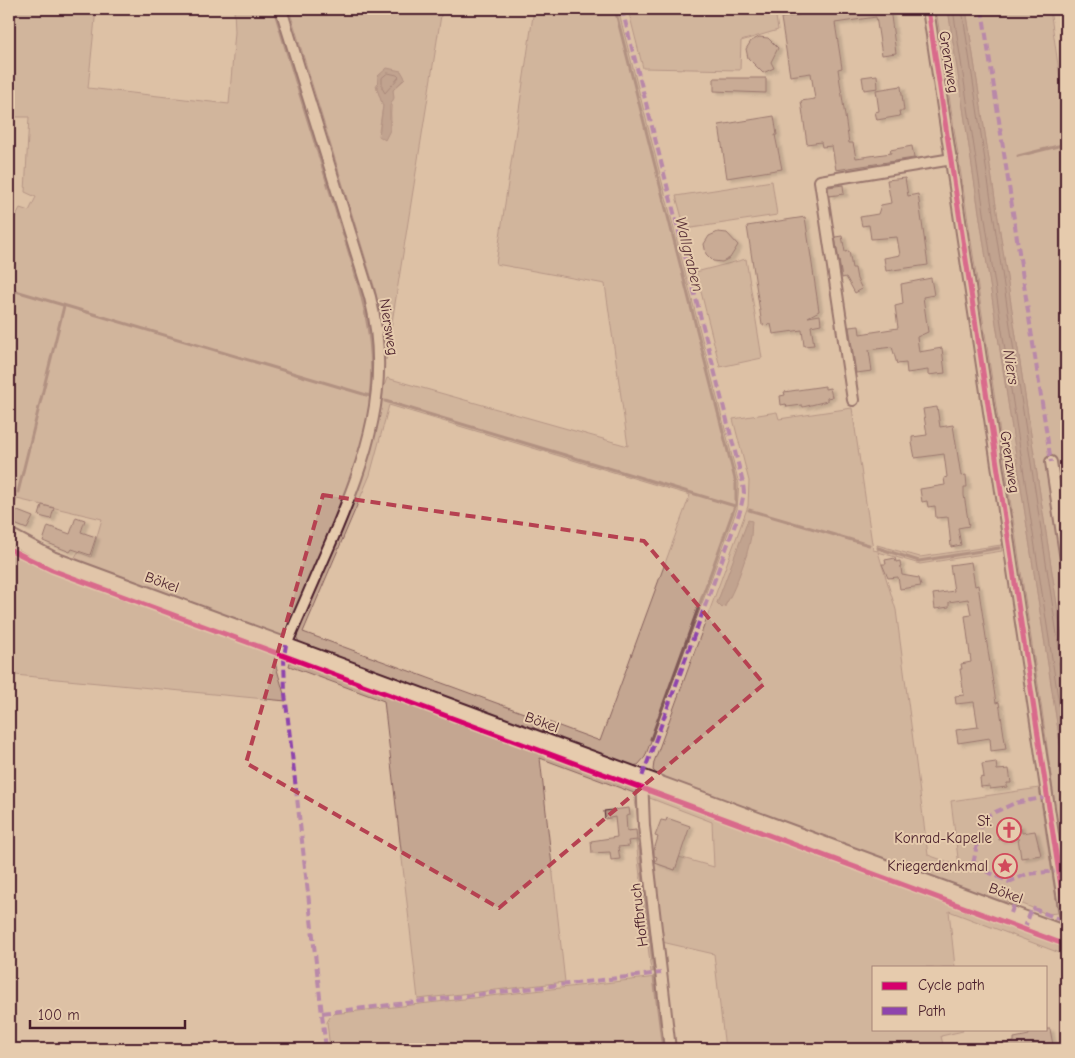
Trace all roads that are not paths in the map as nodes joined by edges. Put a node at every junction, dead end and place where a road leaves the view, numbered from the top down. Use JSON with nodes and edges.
{"nodes":[{"id":1,"x":281,"y":9,"type":"edge"},
{"id":2,"x":928,"y":9,"type":"edge"},
{"id":3,"x":952,"y":159,"type":"junction"},
{"id":4,"x":853,"y":400,"type":"dead end"},
{"id":5,"x":1051,"y":462,"type":"dead end"},
{"id":6,"x":9,"y":536,"type":"edge"},
{"id":7,"x":1066,"y":560,"type":"edge"},
{"id":8,"x":286,"y":645,"type":"junction"},
{"id":9,"x":642,"y":777,"type":"junction"},
{"id":10,"x":1066,"y":920,"type":"edge"},
{"id":11,"x":1066,"y":934,"type":"edge"},
{"id":12,"x":670,"y":1049,"type":"edge"}],
"edges":[{"from":1,"to":8,"type":"street","name":"Niersweg"},
{"from":2,"to":3,"type":"street","name":"Grenzweg"},
{"from":3,"to":4,"type":"street"},
{"from":3,"to":10,"type":"street","name":"Grenzweg"},
{"from":5,"to":7,"type":"street"},
{"from":6,"to":8,"type":"main road","name":"Bökel"},
{"from":8,"to":9,"type":"main road","name":"Bökel"},
{"from":9,"to":11,"type":"main road","name":"Bökel"},
{"from":9,"to":12,"type":"street","name":"Hoffbruch"}]}
